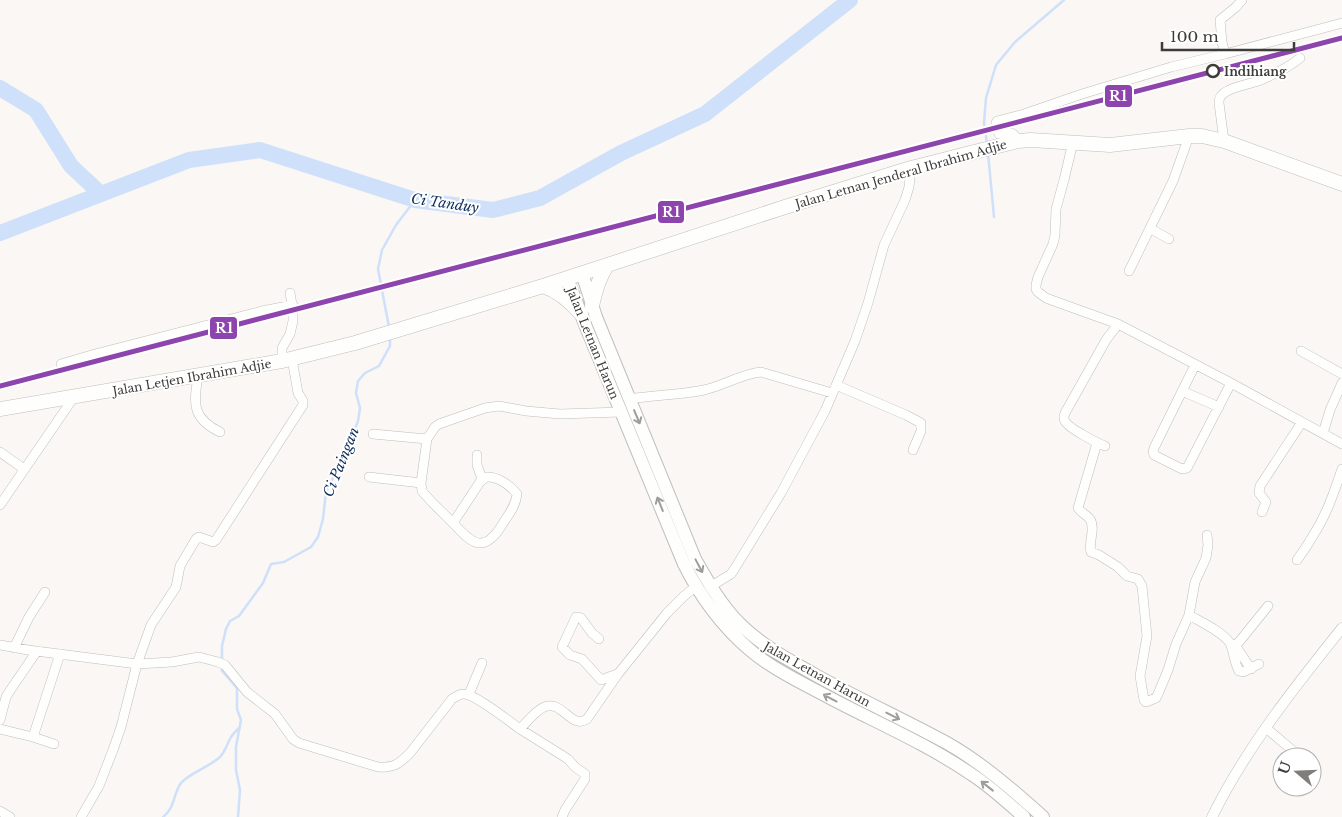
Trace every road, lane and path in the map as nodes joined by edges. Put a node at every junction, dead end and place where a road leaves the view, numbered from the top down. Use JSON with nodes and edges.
{"nodes":[{"id":1,"x":1242,"y":0,"type":"edge"},
{"id":2,"x":1342,"y":23,"type":"edge"},
{"id":3,"x":1224,"y":54,"type":"junction"},
{"id":4,"x":1300,"y":58,"type":"dead end"},
{"id":5,"x":1189,"y":136,"type":"junction"},
{"id":6,"x":1018,"y":141,"type":"junction"},
{"id":7,"x":1224,"y":141,"type":"junction"},
{"id":8,"x":1073,"y":142,"type":"junction"},
{"id":9,"x":911,"y":168,"type":"junction"},
{"id":10,"x":1342,"y":184,"type":"edge"},
{"id":11,"x":1151,"y":229,"type":"junction"},
{"id":12,"x":1170,"y":239,"type":"dead end"},
{"id":13,"x":607,"y":265,"type":"junction"},
{"id":14,"x":1129,"y":272,"type":"dead end"},
{"id":15,"x":582,"y":273,"type":"junction"},
{"id":16,"x":567,"y":278,"type":"junction"},
{"id":17,"x":543,"y":286,"type":"junction"},
{"id":18,"x":290,"y":293,"type":"dead end"},
{"id":19,"x":292,"y":305,"type":"junction"},
{"id":20,"x":587,"y":310,"type":"junction"},
{"id":21,"x":1118,"y":324,"type":"junction"},
{"id":22,"x":1301,"y":351,"type":"dead end"},
{"id":23,"x":287,"y":360,"type":"junction"},
{"id":24,"x":61,"y":364,"type":"dead end"},
{"id":25,"x":1195,"y":365,"type":"junction"},
{"id":26,"x":1342,"y":374,"type":"edge"},
{"id":27,"x":198,"y":376,"type":"junction"},
{"id":28,"x":1231,"y":382,"type":"junction"},
{"id":29,"x":1342,"y":383,"type":"edge"},
{"id":30,"x":834,"y":389,"type":"junction"},
{"id":31,"x":1182,"y":391,"type":"junction"},
{"id":32,"x":74,"y":397,"type":"junction"},
{"id":33,"x":630,"y":399,"type":"junction"},
{"id":34,"x":1219,"y":407,"type":"junction"},
{"id":35,"x":0,"y":409,"type":"edge"},
{"id":36,"x":621,"y":412,"type":"junction"},
{"id":37,"x":1302,"y":422,"type":"junction"},
{"id":38,"x":220,"y":432,"type":"dead end"},
{"id":39,"x":1323,"y":433,"type":"junction"},
{"id":40,"x":374,"y":434,"type":"dead end"},
{"id":41,"x":427,"y":439,"type":"junction"},
{"id":42,"x":1342,"y":444,"type":"edge"},
{"id":43,"x":912,"y":450,"type":"dead end"},
{"id":44,"x":0,"y":452,"type":"edge"},
{"id":45,"x":477,"y":455,"type":"dead end"},
{"id":46,"x":24,"y":469,"type":"junction"},
{"id":47,"x":1342,"y":470,"type":"edge"},
{"id":48,"x":369,"y":477,"type":"dead end"},
{"id":49,"x":482,"y":479,"type":"junction"},
{"id":50,"x":421,"y":483,"type":"junction"},
{"id":51,"x":0,"y":504,"type":"edge"},
{"id":52,"x":1262,"y":512,"type":"dead end"},
{"id":53,"x":453,"y":523,"type":"junction"},
{"id":54,"x":676,"y":529,"type":"junction"},
{"id":55,"x":1207,"y":535,"type":"dead end"},
{"id":56,"x":1297,"y":560,"type":"dead end"},
{"id":57,"x":695,"y":587,"type":"junction"},
{"id":58,"x":710,"y":587,"type":"junction"},
{"id":59,"x":45,"y":592,"type":"dead end"},
{"id":60,"x":1268,"y":606,"type":"dead end"},
{"id":61,"x":1189,"y":615,"type":"junction"},
{"id":62,"x":1342,"y":628,"type":"edge"},
{"id":63,"x":599,"y":639,"type":"dead end"},
{"id":64,"x":0,"y":645,"type":"edge"},
{"id":65,"x":1233,"y":645,"type":"junction"},
{"id":66,"x":14,"y":648,"type":"junction"},
{"id":67,"x":37,"y":651,"type":"junction"},
{"id":68,"x":60,"y":654,"type":"junction"},
{"id":69,"x":482,"y":663,"type":"dead end"},
{"id":70,"x":137,"y":664,"type":"junction"},
{"id":71,"x":1255,"y":666,"type":"dead end"},
{"id":72,"x":618,"y":674,"type":"junction"},
{"id":73,"x":469,"y":694,"type":"junction"},
{"id":74,"x":0,"y":720,"type":"edge"},
{"id":75,"x":1266,"y":728,"type":"junction"},
{"id":76,"x":0,"y":729,"type":"edge"},
{"id":77,"x":520,"y":729,"type":"junction"},
{"id":78,"x":33,"y":737,"type":"junction"},
{"id":79,"x":54,"y":744,"type":"dead end"},
{"id":80,"x":1288,"y":747,"type":"edge"},
{"id":81,"x":1021,"y":809,"type":"edge"},
{"id":82,"x":0,"y":811,"type":"edge"},
{"id":83,"x":10,"y":817,"type":"edge"},
{"id":84,"x":81,"y":817,"type":"edge"},
{"id":85,"x":562,"y":817,"type":"edge"},
{"id":86,"x":1043,"y":817,"type":"edge"},
{"id":87,"x":1212,"y":817,"type":"edge"}],
"edges":[{"from":1,"to":3,"type":"street"},
{"from":2,"to":3,"type":"street"},
{"from":3,"to":6,"type":"street"},
{"from":4,"to":7,"type":"street"},
{"from":5,"to":7,"type":"highway","name":"Jalan Letnan Jenderal Ibrahim Adjie"},
{"from":5,"to":8,"type":"highway","name":"Jalan Letnan Jenderal Ibrahim Adjie"},
{"from":5,"to":11,"type":"street"},
{"from":6,"to":8,"type":"highway","name":"Jalan Letnan Jenderal Ibrahim Adjie"},
{"from":6,"to":9,"type":"highway","name":"Jalan Letnan Jenderal Ibrahim Adjie"},
{"from":7,"to":10,"type":"highway","name":"Jalan Letnan Jenderal Ibrahim Adjie"},
{"from":8,"to":21,"type":"street"},
{"from":9,"to":13,"type":"highway","name":"Jalan Letnan Jenderal Ibrahim Adjie"},
{"from":9,"to":30,"type":"street"},
{"from":11,"to":12,"type":"street"},
{"from":11,"to":14,"type":"street"},
{"from":13,"to":15,"type":"highway","name":"Jalan Letnan Jenderal Ibrahim Adjie"},
{"from":13,"to":20,"type":"highway"},
{"from":15,"to":16,"type":"highway","name":"Jalan Letnan Jenderal Ibrahim Adjie"},
{"from":15,"to":20,"type":"main road","name":"Jalan Letnan Harun"},
{"from":16,"to":17,"type":"highway","name":"Jalan Letnan Jenderal Ibrahim Adjie"},
{"from":16,"to":20,"type":"main road","name":"Jalan Letnan Harun"},
{"from":17,"to":20,"type":"highway"},
{"from":17,"to":23,"type":"highway","name":"Jalan Letjen Ibrahim Adjie"},
{"from":18,"to":19,"type":"street"},
{"from":19,"to":23,"type":"street"},
{"from":19,"to":24,"type":"street"},
{"from":20,"to":33,"type":"main road","name":"Jalan Letnan Harun"},
{"from":20,"to":36,"type":"main road","name":"Jalan Letnan Harun"},
{"from":21,"to":25,"type":"street"},
{"from":21,"to":61,"type":"street"},
{"from":22,"to":26,"type":"street"},
{"from":23,"to":27,"type":"highway","name":"Jalan Letjen Ibrahim Adjie"},
{"from":23,"to":70,"type":"street"},
{"from":25,"to":28,"type":"street"},
{"from":25,"to":31,"type":"street"},
{"from":27,"to":32,"type":"highway","name":"Jalan Letjen Ibrahim Adjie"},
{"from":27,"to":38,"type":"street"},
{"from":28,"to":34,"type":"street"},
{"from":28,"to":37,"type":"street"},
{"from":29,"to":39,"type":"street"},
{"from":30,"to":33,"type":"street"},
{"from":30,"to":43,"type":"street"},
{"from":30,"to":58,"type":"street"},
{"from":31,"to":34,"type":"street"},
{"from":31,"to":34,"type":"street"},
{"from":32,"to":35,"type":"highway","name":"Jalan Letjen Ibrahim Adjie"},
{"from":32,"to":46,"type":"street"},
{"from":33,"to":54,"type":"main road","name":"Jalan Letnan Harun","one_way":true},
{"from":36,"to":41,"type":"street"},
{"from":54,"to":36,"type":"main road","name":"Jalan Letnan Harun","one_way":true},
{"from":37,"to":39,"type":"street"},
{"from":37,"to":52,"type":"street"},
{"from":39,"to":42,"type":"street"},
{"from":40,"to":41,"type":"street"},
{"from":41,"to":50,"type":"street"},
{"from":44,"to":46,"type":"street"},
{"from":45,"to":49,"type":"street"},
{"from":46,"to":51,"type":"street"},
{"from":47,"to":56,"type":"street"},
{"from":48,"to":50,"type":"street"},
{"from":49,"to":53,"type":"street"},
{"from":49,"to":53,"type":"street"},
{"from":50,"to":53,"type":"street"},
{"from":54,"to":57,"type":"main road","name":"Jalan Letnan Harun"},
{"from":54,"to":58,"type":"main road","name":"Jalan Letnan Harun","one_way":true},
{"from":55,"to":61,"type":"street"},
{"from":57,"to":72,"type":"street"},
{"from":81,"to":57,"type":"main road","name":"Jalan Letnan Harun","one_way":true},
{"from":58,"to":81,"type":"main road","name":"Jalan Letnan Harun","one_way":true},
{"from":59,"to":66,"type":"street"},
{"from":60,"to":65,"type":"street"},
{"from":61,"to":65,"type":"street"},
{"from":62,"to":75,"type":"street"},
{"from":63,"to":72,"type":"street"},
{"from":64,"to":66,"type":"street"},
{"from":65,"to":71,"type":"street"},
{"from":66,"to":67,"type":"street"},
{"from":67,"to":68,"type":"street"},
{"from":67,"to":74,"type":"street"},
{"from":68,"to":70,"type":"street"},
{"from":68,"to":78,"type":"street"},
{"from":69,"to":73,"type":"street"},
{"from":70,"to":73,"type":"street"},
{"from":70,"to":84,"type":"street"},
{"from":72,"to":77,"type":"street"},
{"from":73,"to":77,"type":"street"},
{"from":75,"to":80,"type":"street"},
{"from":75,"to":87,"type":"street"},
{"from":76,"to":78,"type":"street"},
{"from":77,"to":85,"type":"street"},
{"from":78,"to":79,"type":"street"},
{"from":81,"to":86,"type":"main road","name":"Jalan Letnan Harun"},
{"from":82,"to":83,"type":"street"}]}
